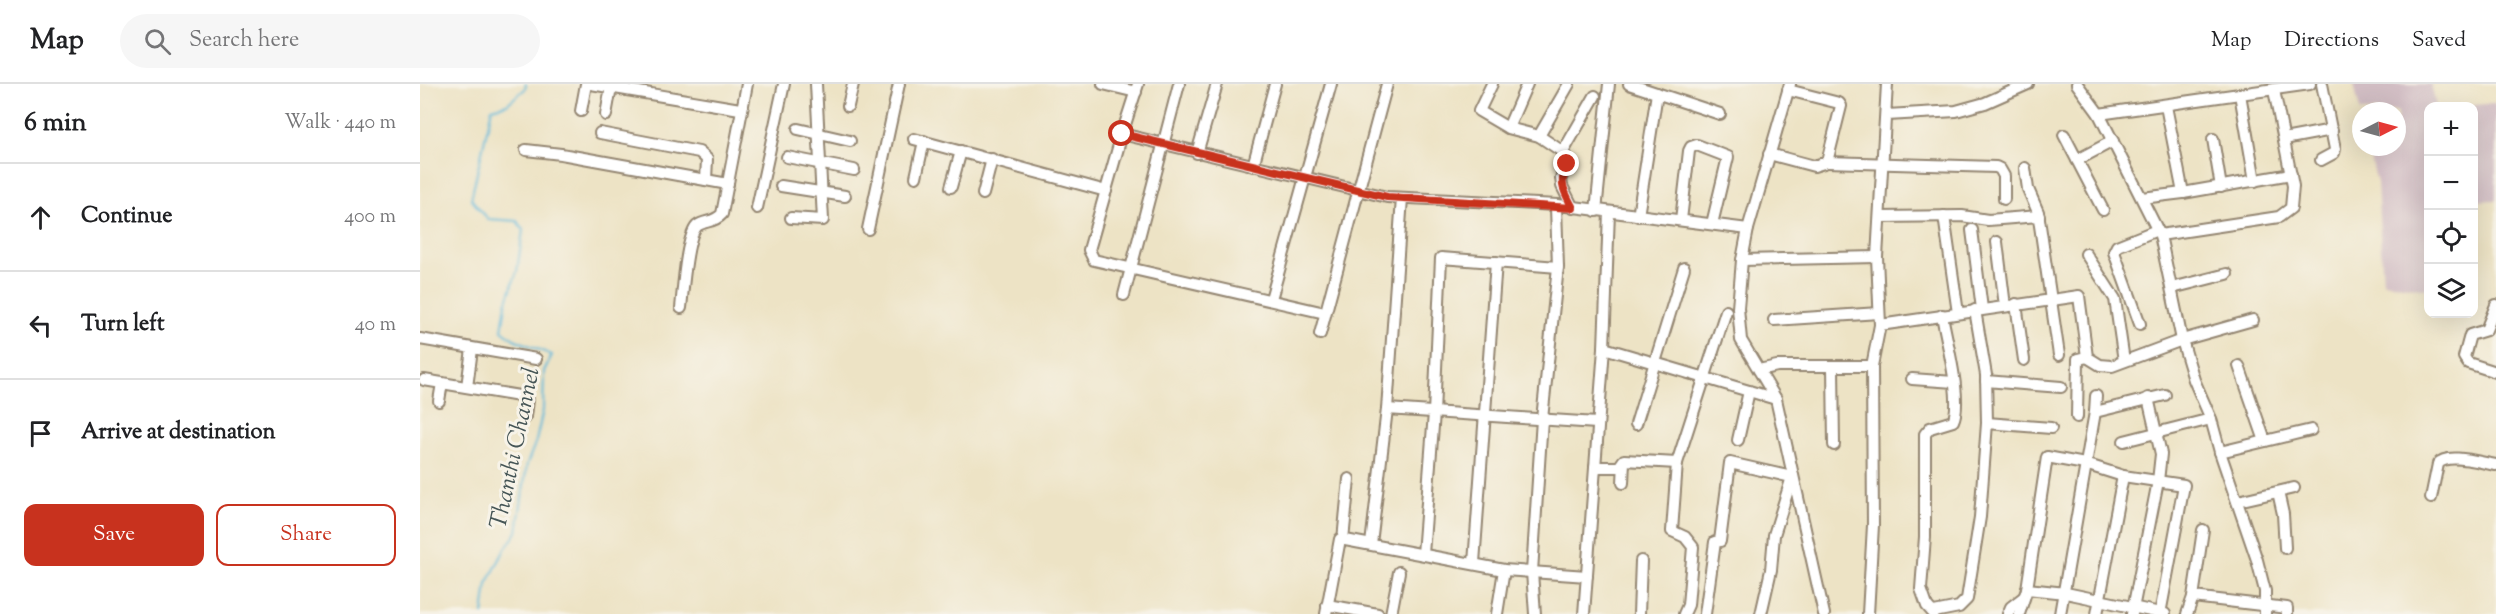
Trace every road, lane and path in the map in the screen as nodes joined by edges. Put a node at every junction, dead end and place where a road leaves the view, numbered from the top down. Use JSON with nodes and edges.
{"nodes":[{"id":1,"x":586,"y":84,"type":"edge"},
{"id":2,"x":591,"y":84,"type":"edge"},
{"id":3,"x":747,"y":84,"type":"edge"},
{"id":4,"x":784,"y":84,"type":"edge"},
{"id":5,"x":816,"y":84,"type":"edge"},
{"id":6,"x":853,"y":84,"type":"edge"},
{"id":7,"x":899,"y":84,"type":"edge"},
{"id":8,"x":1103,"y":84,"type":"edge"},
{"id":9,"x":1179,"y":84,"type":"edge"},
{"id":10,"x":1217,"y":84,"type":"edge"},
{"id":11,"x":1275,"y":84,"type":"edge"},
{"id":12,"x":1331,"y":84,"type":"edge"},
{"id":13,"x":1387,"y":84,"type":"edge"},
{"id":14,"x":1492,"y":84,"type":"edge"},
{"id":15,"x":1527,"y":84,"type":"edge"},
{"id":16,"x":1569,"y":84,"type":"edge"},
{"id":17,"x":1609,"y":84,"type":"edge"},
{"id":18,"x":1629,"y":84,"type":"edge"},
{"id":19,"x":1885,"y":84,"type":"edge"},
{"id":20,"x":2077,"y":84,"type":"edge"},
{"id":21,"x":2310,"y":84,"type":"edge"},
{"id":22,"x":2322,"y":84,"type":"edge"},
{"id":23,"x":2023,"y":85,"type":"edge"},
{"id":24,"x":610,"y":87,"type":"junction"},
{"id":25,"x":1789,"y":87,"type":"edge"},
{"id":26,"x":1137,"y":88,"type":"edge"},
{"id":27,"x":2274,"y":90,"type":"junction"},
{"id":28,"x":1657,"y":93,"type":"junction"},
{"id":29,"x":2240,"y":94,"type":"junction"},
{"id":30,"x":1595,"y":96,"type":"dead end"},
{"id":31,"x":848,"y":106,"type":"dead end"},
{"id":32,"x":2166,"y":106,"type":"junction"},
{"id":33,"x":740,"y":109,"type":"junction"},
{"id":34,"x":581,"y":111,"type":"dead end"},
{"id":35,"x":606,"y":114,"type":"dead end"},
{"id":36,"x":1720,"y":114,"type":"dead end"},
{"id":37,"x":2099,"y":114,"type":"junction"},
{"id":38,"x":1887,"y":115,"type":"junction"},
{"id":39,"x":798,"y":129,"type":"dead end"},
{"id":40,"x":1508,"y":129,"type":"junction"},
{"id":41,"x":2332,"y":130,"type":"junction"},
{"id":42,"x":600,"y":133,"type":"dead end"},
{"id":43,"x":818,"y":134,"type":"junction"},
{"id":44,"x":1122,"y":134,"type":"junction"},
{"id":45,"x":2064,"y":135,"type":"dead end"},
{"id":46,"x":1539,"y":136,"type":"junction"},
{"id":47,"x":2284,"y":139,"type":"junction"},
{"id":48,"x":2213,"y":140,"type":"dead end"},
{"id":49,"x":850,"y":141,"type":"dead end"},
{"id":50,"x":2113,"y":141,"type":"junction"},
{"id":51,"x":1164,"y":145,"type":"junction"},
{"id":52,"x":526,"y":150,"type":"dead end"},
{"id":53,"x":961,"y":151,"type":"junction"},
{"id":54,"x":1563,"y":152,"type":"junction"},
{"id":55,"x":1197,"y":153,"type":"junction"},
{"id":56,"x":1769,"y":154,"type":"junction"},
{"id":57,"x":787,"y":157,"type":"dead end"},
{"id":58,"x":992,"y":159,"type":"junction"},
{"id":59,"x":2077,"y":160,"type":"junction"},
{"id":60,"x":2322,"y":160,"type":"dead end"},
{"id":61,"x":1827,"y":162,"type":"junction"},
{"id":62,"x":820,"y":163,"type":"junction"},
{"id":63,"x":1883,"y":165,"type":"junction"},
{"id":64,"x":1253,"y":166,"type":"junction"},
{"id":65,"x":2025,"y":168,"type":"dead end"},
{"id":66,"x":854,"y":170,"type":"dead end"},
{"id":67,"x":2291,"y":174,"type":"junction"},
{"id":68,"x":916,"y":177,"type":"dead end"},
{"id":69,"x":1305,"y":178,"type":"junction"},
{"id":70,"x":706,"y":180,"type":"junction"},
{"id":71,"x":2255,"y":181,"type":"junction"},
{"id":72,"x":728,"y":184,"type":"junction"},
{"id":73,"x":781,"y":186,"type":"dead end"},
{"id":74,"x":951,"y":187,"type":"dead end"},
{"id":75,"x":2221,"y":187,"type":"junction"},
{"id":76,"x":1357,"y":190,"type":"junction"},
{"id":77,"x":1106,"y":191,"type":"junction"},
{"id":78,"x":821,"y":192,"type":"junction"},
{"id":79,"x":2183,"y":193,"type":"junction"},
{"id":80,"x":983,"y":194,"type":"dead end"},
{"id":81,"x":845,"y":196,"type":"dead end"},
{"id":82,"x":1402,"y":198,"type":"junction"},
{"id":83,"x":2142,"y":198,"type":"junction"},
{"id":84,"x":2004,"y":199,"type":"dead end"},
{"id":85,"x":1556,"y":207,"type":"junction"},
{"id":86,"x":758,"y":208,"type":"dead end"},
{"id":87,"x":1573,"y":208,"type":"junction"},
{"id":88,"x":2103,"y":210,"type":"dead end"},
{"id":89,"x":1596,"y":211,"type":"junction"},
{"id":90,"x":1609,"y":212,"type":"junction"},
{"id":91,"x":1638,"y":216,"type":"junction"},
{"id":92,"x":1944,"y":216,"type":"junction"},
{"id":93,"x":2039,"y":216,"type":"junction"},
{"id":94,"x":1880,"y":217,"type":"junction"},
{"id":95,"x":791,"y":218,"type":"dead end"},
{"id":96,"x":1681,"y":220,"type":"junction"},
{"id":97,"x":1712,"y":225,"type":"junction"},
{"id":98,"x":868,"y":229,"type":"dead end"},
{"id":99,"x":1748,"y":229,"type":"junction"},
{"id":100,"x":1972,"y":230,"type":"dead end"},
{"id":101,"x":2159,"y":232,"type":"junction"},
{"id":102,"x":1997,"y":242,"type":"dead end"},
{"id":103,"x":2086,"y":254,"type":"dead end"},
{"id":104,"x":1877,"y":257,"type":"junction"},
{"id":105,"x":1742,"y":260,"type":"junction"},
{"id":106,"x":1496,"y":262,"type":"junction"},
{"id":107,"x":1558,"y":267,"type":"junction"},
{"id":108,"x":1131,"y":268,"type":"junction"},
{"id":109,"x":1684,"y":268,"type":"dead end"},
{"id":110,"x":2227,"y":274,"type":"dead end"},
{"id":111,"x":2172,"y":288,"type":"junction"},
{"id":112,"x":1124,"y":295,"type":"dead end"},
{"id":113,"x":1271,"y":299,"type":"junction"},
{"id":114,"x":2050,"y":300,"type":"junction"},
{"id":115,"x":2496,"y":304,"type":"edge"},
{"id":116,"x":2011,"y":305,"type":"junction"},
{"id":117,"x":681,"y":308,"type":"dead end"},
{"id":118,"x":1978,"y":310,"type":"junction"},
{"id":119,"x":1726,"y":311,"type":"dead end"},
{"id":120,"x":1325,"y":313,"type":"junction"},
{"id":121,"x":1879,"y":313,"type":"junction"},
{"id":122,"x":1958,"y":313,"type":"junction"},
{"id":123,"x":1942,"y":315,"type":"junction"},
{"id":124,"x":1774,"y":320,"type":"dead end"},
{"id":125,"x":2253,"y":320,"type":"dead end"},
{"id":126,"x":2140,"y":324,"type":"dead end"},
{"id":127,"x":1880,"y":325,"type":"junction"},
{"id":128,"x":2492,"y":328,"type":"edge"},
{"id":129,"x":1320,"y":334,"type":"dead end"},
{"id":130,"x":420,"y":339,"type":"edge"},
{"id":131,"x":2182,"y":340,"type":"junction"},
{"id":132,"x":1604,"y":348,"type":"junction"},
{"id":133,"x":472,"y":349,"type":"junction"},
{"id":134,"x":2059,"y":355,"type":"dead end"},
{"id":135,"x":2087,"y":357,"type":"junction"},
{"id":136,"x":536,"y":359,"type":"dead end"},
{"id":137,"x":2024,"y":360,"type":"dead end"},
{"id":138,"x":2124,"y":361,"type":"junction"},
{"id":139,"x":1655,"y":362,"type":"junction"},
{"id":140,"x":1833,"y":366,"type":"junction"},
{"id":141,"x":1872,"y":366,"type":"junction"},
{"id":142,"x":2239,"y":366,"type":"dead end"},
{"id":143,"x":1759,"y":369,"type":"junction"},
{"id":144,"x":2496,"y":372,"type":"edge"},
{"id":145,"x":1704,"y":379,"type":"junction"},
{"id":146,"x":424,"y":380,"type":"dead end"},
{"id":147,"x":1912,"y":380,"type":"dead end"},
{"id":148,"x":1986,"y":381,"type":"junction"},
{"id":149,"x":1954,"y":382,"type":"junction"},
{"id":150,"x":442,"y":383,"type":"junction"},
{"id":151,"x":467,"y":387,"type":"junction"},
{"id":152,"x":2061,"y":387,"type":"dead end"},
{"id":153,"x":1749,"y":392,"type":"junction"},
{"id":154,"x":2165,"y":395,"type":"dead end"},
{"id":155,"x":2096,"y":396,"type":"dead end"},
{"id":156,"x":2148,"y":398,"type":"junction"},
{"id":157,"x":1776,"y":399,"type":"junction"},
{"id":158,"x":439,"y":401,"type":"dead end"},
{"id":159,"x":1387,"y":409,"type":"junction"},
{"id":160,"x":2095,"y":412,"type":"junction"},
{"id":161,"x":1434,"y":413,"type":"junction"},
{"id":162,"x":1485,"y":416,"type":"junction"},
{"id":163,"x":525,"y":417,"type":"dead end"},
{"id":164,"x":2077,"y":417,"type":"dead end"},
{"id":165,"x":1542,"y":419,"type":"junction"},
{"id":166,"x":2211,"y":419,"type":"junction"},
{"id":167,"x":1597,"y":423,"type":"junction"},
{"id":168,"x":1986,"y":423,"type":"junction"},
{"id":169,"x":1636,"y":424,"type":"dead end"},
{"id":170,"x":2050,"y":428,"type":"dead end"},
{"id":171,"x":2311,"y":430,"type":"dead end"},
{"id":172,"x":2156,"y":434,"type":"junction"},
{"id":173,"x":1738,"y":440,"type":"dead end"},
{"id":174,"x":2124,"y":441,"type":"dead end"},
{"id":175,"x":2265,"y":441,"type":"junction"},
{"id":176,"x":1834,"y":445,"type":"dead end"},
{"id":177,"x":2220,"y":452,"type":"junction"},
{"id":178,"x":1624,"y":460,"type":"junction"},
{"id":179,"x":1677,"y":463,"type":"junction"},
{"id":180,"x":2085,"y":464,"type":"junction"},
{"id":181,"x":2496,"y":465,"type":"edge"},
{"id":182,"x":1595,"y":467,"type":"junction"},
{"id":183,"x":1793,"y":476,"type":"junction"},
{"id":184,"x":2123,"y":476,"type":"junction"},
{"id":185,"x":1349,"y":479,"type":"dead end"},
{"id":186,"x":2158,"y":481,"type":"junction"},
{"id":187,"x":1623,"y":483,"type":"dead end"},
{"id":188,"x":2294,"y":488,"type":"dead end"},
{"id":189,"x":2278,"y":492,"type":"junction"},
{"id":190,"x":2431,"y":498,"type":"dead end"},
{"id":191,"x":2238,"y":501,"type":"junction"},
{"id":192,"x":2203,"y":530,"type":"dead end"},
{"id":193,"x":1343,"y":540,"type":"junction"},
{"id":194,"x":1371,"y":544,"type":"junction"},
{"id":195,"x":2285,"y":548,"type":"dead end"},
{"id":196,"x":1423,"y":554,"type":"junction"},
{"id":197,"x":1641,"y":561,"type":"dead end"},
{"id":198,"x":1474,"y":563,"type":"junction"},
{"id":199,"x":1504,"y":570,"type":"junction"},
{"id":200,"x":1399,"y":572,"type":"dead end"},
{"id":201,"x":1532,"y":572,"type":"junction"},
{"id":202,"x":1587,"y":576,"type":"junction"},
{"id":203,"x":2066,"y":592,"type":"junction"},
{"id":204,"x":2026,"y":593,"type":"junction"},
{"id":205,"x":2193,"y":597,"type":"junction"},
{"id":206,"x":2099,"y":601,"type":"junction"},
{"id":207,"x":1327,"y":610,"type":"edge"},
{"id":208,"x":2265,"y":610,"type":"edge"},
{"id":209,"x":2133,"y":611,"type":"edge"},
{"id":210,"x":1934,"y":613,"type":"edge"},
{"id":211,"x":1378,"y":614,"type":"edge"},
{"id":212,"x":1391,"y":614,"type":"edge"},
{"id":213,"x":1497,"y":614,"type":"edge"},
{"id":214,"x":1535,"y":614,"type":"edge"},
{"id":215,"x":1584,"y":614,"type":"edge"},
{"id":216,"x":1639,"y":614,"type":"edge"},
{"id":217,"x":1684,"y":614,"type":"edge"},
{"id":218,"x":1705,"y":614,"type":"edge"},
{"id":219,"x":1761,"y":614,"type":"edge"},
{"id":220,"x":1824,"y":614,"type":"edge"},
{"id":221,"x":1868,"y":614,"type":"edge"},
{"id":222,"x":2008,"y":614,"type":"edge"},
{"id":223,"x":2019,"y":614,"type":"edge"},
{"id":224,"x":2060,"y":614,"type":"edge"},
{"id":225,"x":2097,"y":614,"type":"edge"},
{"id":226,"x":2162,"y":614,"type":"edge"},
{"id":227,"x":2187,"y":614,"type":"edge"},
{"id":228,"x":2287,"y":614,"type":"edge"}],
"edges":[{"from":1,"to":34,"type":"street"},
{"from":2,"to":24,"type":"street"},
{"from":3,"to":33,"type":"street"},
{"from":4,"to":86,"type":"street"},
{"from":5,"to":43,"type":"street"},
{"from":6,"to":31,"type":"street"},
{"from":7,"to":98,"type":"street"},
{"from":8,"to":26,"type":"street"},
{"from":9,"to":51,"type":"street"},
{"from":10,"to":55,"type":"street"},
{"from":11,"to":64,"type":"street"},
{"from":12,"to":69,"type":"street"},
{"from":13,"to":76,"type":"street"},
{"from":14,"to":40,"type":"street"},
{"from":15,"to":40,"type":"street"},
{"from":16,"to":46,"type":"street"},
{"from":17,"to":89,"type":"street"},
{"from":18,"to":28,"type":"street"},
{"from":19,"to":38,"type":"street"},
{"from":20,"to":37,"type":"street"},
{"from":21,"to":27,"type":"street"},
{"from":22,"to":41,"type":"street"},
{"from":23,"to":38,"type":"street"},
{"from":24,"to":33,"type":"street"},
{"from":24,"to":35,"type":"street"},
{"from":25,"to":56,"type":"street"},
{"from":25,"to":61,"type":"street"},
{"from":26,"to":44,"type":"street"},
{"from":27,"to":29,"type":"street"},
{"from":27,"to":47,"type":"street"},
{"from":28,"to":36,"type":"street"},
{"from":28,"to":91,"type":"street"},
{"from":29,"to":32,"type":"street"},
{"from":29,"to":71,"type":"street"},
{"from":30,"to":54,"type":"street"},
{"from":32,"to":37,"type":"street"},
{"from":32,"to":79,"type":"street"},
{"from":33,"to":72,"type":"street"},
{"from":37,"to":50,"type":"street"},
{"from":38,"to":63,"type":"street"},
{"from":39,"to":43,"type":"street"},
{"from":40,"to":46,"type":"street"},
{"from":41,"to":47,"type":"street"},
{"from":41,"to":60,"type":"street"},
{"from":42,"to":70,"type":"street"},
{"from":43,"to":49,"type":"street"},
{"from":43,"to":62,"type":"street"},
{"from":44,"to":51,"type":"street"},
{"from":44,"to":77,"type":"street"},
{"from":45,"to":59,"type":"street"},
{"from":46,"to":54,"type":"street"},
{"from":47,"to":67,"type":"street"},
{"from":48,"to":75,"type":"street"},
{"from":50,"to":59,"type":"street"},
{"from":50,"to":83,"type":"street"},
{"from":51,"to":55,"type":"street"},
{"from":51,"to":108,"type":"street"},
{"from":52,"to":70,"type":"street"},
{"from":53,"to":58,"type":"street"},
{"from":53,"to":68,"type":"street"},
{"from":53,"to":74,"type":"street"},
{"from":54,"to":87,"type":"street"},
{"from":55,"to":64,"type":"street"},
{"from":56,"to":61,"type":"street"},
{"from":56,"to":99,"type":"street"},
{"from":57,"to":62,"type":"street"},
{"from":58,"to":77,"type":"street"},
{"from":58,"to":80,"type":"street"},
{"from":59,"to":88,"type":"street"},
{"from":61,"to":63,"type":"street"},
{"from":62,"to":66,"type":"street"},
{"from":62,"to":78,"type":"street"},
{"from":63,"to":84,"type":"street"},
{"from":63,"to":94,"type":"street"},
{"from":64,"to":69,"type":"street"},
{"from":65,"to":93,"type":"street"},
{"from":67,"to":71,"type":"street"},
{"from":67,"to":101,"type":"street"},
{"from":69,"to":76,"type":"street"},
{"from":69,"to":113,"type":"street"},
{"from":70,"to":72,"type":"street"},
{"from":71,"to":75,"type":"street"},
{"from":72,"to":117,"type":"street"},
{"from":73,"to":78,"type":"street"},
{"from":75,"to":79,"type":"street"},
{"from":76,"to":82,"type":"street"},
{"from":76,"to":120,"type":"street"},
{"from":77,"to":108,"type":"street"},
{"from":78,"to":81,"type":"street"},
{"from":78,"to":95,"type":"street"},
{"from":79,"to":83,"type":"street"},
{"from":82,"to":85,"type":"street"},
{"from":82,"to":159,"type":"street"},
{"from":83,"to":101,"type":"street"},
{"from":85,"to":87,"type":"street"},
{"from":85,"to":107,"type":"street"},
{"from":87,"to":89,"type":"street"},
{"from":89,"to":90,"type":"street"},
{"from":90,"to":91,"type":"street"},
{"from":90,"to":132,"type":"street"},
{"from":91,"to":96,"type":"street"},
{"from":92,"to":93,"type":"street"},
{"from":92,"to":94,"type":"street"},
{"from":92,"to":122,"type":"street"},
{"from":93,"to":114,"type":"street"},
{"from":94,"to":104,"type":"street"},
{"from":96,"to":97,"type":"street"},
{"from":96,"to":97,"type":"street"},
{"from":97,"to":99,"type":"street"},
{"from":99,"to":105,"type":"street"},
{"from":100,"to":118,"type":"street"},
{"from":101,"to":111,"type":"street"},
{"from":101,"to":126,"type":"street"},
{"from":102,"to":116,"type":"street"},
{"from":103,"to":138,"type":"street"},
{"from":104,"to":105,"type":"street"},
{"from":104,"to":121,"type":"street"},
{"from":105,"to":143,"type":"street"},
{"from":106,"to":107,"type":"street"},
{"from":106,"to":161,"type":"street"},
{"from":106,"to":162,"type":"street"},
{"from":107,"to":165,"type":"street"},
{"from":108,"to":112,"type":"street"},
{"from":108,"to":113,"type":"street"},
{"from":109,"to":139,"type":"street"},
{"from":110,"to":111,"type":"street"},
{"from":111,"to":131,"type":"street"},
{"from":113,"to":120,"type":"street"},
{"from":114,"to":116,"type":"street"},
{"from":114,"to":134,"type":"street"},
{"from":114,"to":135,"type":"street"},
{"from":115,"to":128,"type":"street"},
{"from":116,"to":118,"type":"street"},
{"from":116,"to":137,"type":"street"},
{"from":118,"to":122,"type":"street"},
{"from":118,"to":148,"type":"street"},
{"from":119,"to":145,"type":"street"},
{"from":120,"to":129,"type":"street"},
{"from":121,"to":124,"type":"street"},
{"from":121,"to":127,"type":"street"},
{"from":122,"to":123,"type":"street"},
{"from":123,"to":127,"type":"street"},
{"from":123,"to":149,"type":"street"},
{"from":125,"to":131,"type":"street"},
{"from":127,"to":141,"type":"street"},
{"from":128,"to":144,"type":"street"},
{"from":130,"to":133,"type":"street"},
{"from":131,"to":138,"type":"street"},
{"from":131,"to":166,"type":"street"},
{"from":132,"to":139,"type":"street"},
{"from":132,"to":167,"type":"street"},
{"from":133,"to":136,"type":"street"},
{"from":133,"to":151,"type":"street"},
{"from":135,"to":138,"type":"street"},
{"from":135,"to":164,"type":"street"},
{"from":139,"to":145,"type":"street"},
{"from":139,"to":169,"type":"street"},
{"from":140,"to":141,"type":"street"},
{"from":140,"to":143,"type":"street"},
{"from":140,"to":176,"type":"street"},
{"from":141,"to":221,"type":"street"},
{"from":142,"to":175,"type":"street"},
{"from":143,"to":157,"type":"street"},
{"from":145,"to":153,"type":"street"},
{"from":145,"to":179,"type":"street"},
{"from":146,"to":150,"type":"street"},
{"from":147,"to":149,"type":"street"},
{"from":148,"to":152,"type":"street"},
{"from":148,"to":168,"type":"street"},
{"from":149,"to":210,"type":"street"},
{"from":150,"to":151,"type":"street"},
{"from":150,"to":158,"type":"street"},
{"from":151,"to":163,"type":"street"},
{"from":153,"to":157,"type":"street"},
{"from":153,"to":173,"type":"street"},
{"from":154,"to":156,"type":"street"},
{"from":155,"to":160,"type":"street"},
{"from":156,"to":160,"type":"street"},
{"from":156,"to":172,"type":"street"},
{"from":157,"to":183,"type":"street"},
{"from":159,"to":161,"type":"street"},
{"from":159,"to":194,"type":"street"},
{"from":160,"to":180,"type":"street"},
{"from":161,"to":162,"type":"street"},
{"from":161,"to":196,"type":"street"},
{"from":162,"to":165,"type":"street"},
{"from":162,"to":198,"type":"street"},
{"from":165,"to":167,"type":"street"},
{"from":165,"to":201,"type":"street"},
{"from":166,"to":172,"type":"street"},
{"from":166,"to":177,"type":"street"},
{"from":167,"to":182,"type":"street"},
{"from":168,"to":170,"type":"street"},
{"from":168,"to":210,"type":"street"},
{"from":171,"to":175,"type":"street"},
{"from":172,"to":174,"type":"street"},
{"from":172,"to":186,"type":"street"},
{"from":175,"to":177,"type":"street"},
{"from":177,"to":191,"type":"street"},
{"from":178,"to":179,"type":"street"},
{"from":178,"to":182,"type":"street"},
{"from":178,"to":187,"type":"street"},
{"from":179,"to":217,"type":"street"},
{"from":180,"to":184,"type":"street"},
{"from":180,"to":203,"type":"street"},
{"from":180,"to":204,"type":"street"},
{"from":181,"to":190,"type":"street"},
{"from":182,"to":202,"type":"street"},
{"from":183,"to":218,"type":"street"},
{"from":183,"to":219,"type":"street"},
{"from":183,"to":220,"type":"street"},
{"from":184,"to":186,"type":"street"},
{"from":184,"to":206,"type":"street"},
{"from":185,"to":193,"type":"street"},
{"from":186,"to":209,"type":"street"},
{"from":186,"to":226,"type":"street"},
{"from":188,"to":189,"type":"street"},
{"from":189,"to":191,"type":"street"},
{"from":189,"to":195,"type":"street"},
{"from":191,"to":208,"type":"street"},
{"from":192,"to":205,"type":"street"},
{"from":193,"to":194,"type":"street"},
{"from":193,"to":207,"type":"street"},
{"from":194,"to":196,"type":"street"},
{"from":196,"to":198,"type":"street"},
{"from":197,"to":216,"type":"street"},
{"from":198,"to":199,"type":"street"},
{"from":199,"to":201,"type":"street"},
{"from":199,"to":213,"type":"street"},
{"from":200,"to":212,"type":"street"},
{"from":201,"to":202,"type":"street"},
{"from":201,"to":214,"type":"street"},
{"from":202,"to":215,"type":"street"},
{"from":203,"to":204,"type":"street"},
{"from":203,"to":206,"type":"street"},
{"from":203,"to":224,"type":"street"},
{"from":204,"to":222,"type":"street"},
{"from":204,"to":223,"type":"street"},
{"from":205,"to":208,"type":"street"},
{"from":205,"to":227,"type":"street"},
{"from":206,"to":209,"type":"street"},
{"from":206,"to":225,"type":"street"},
{"from":207,"to":211,"type":"street"},
{"from":208,"to":228,"type":"street"},
{"from":209,"to":226,"type":"street"}]}
